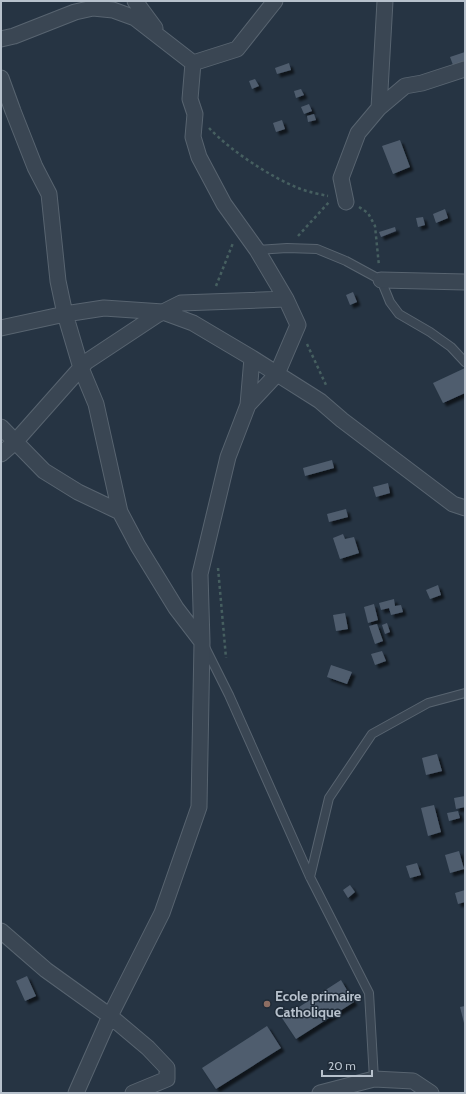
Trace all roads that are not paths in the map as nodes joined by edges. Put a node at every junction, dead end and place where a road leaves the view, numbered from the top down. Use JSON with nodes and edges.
{"nodes":[{"id":1,"x":78,"y":1,"type":"edge"},
{"id":2,"x":135,"y":1,"type":"edge"},
{"id":3,"x":275,"y":1,"type":"edge"},
{"id":4,"x":385,"y":1,"type":"edge"},
{"id":5,"x":54,"y":21,"type":"junction"},
{"id":6,"x":1,"y":38,"type":"edge"},
{"id":7,"x":162,"y":39,"type":"junction"},
{"id":8,"x":193,"y":63,"type":"junction"},
{"id":9,"x":465,"y":70,"type":"edge"},
{"id":10,"x":1,"y":78,"type":"edge"},
{"id":11,"x":379,"y":108,"type":"junction"},
{"id":12,"x":346,"y":202,"type":"road end"},
{"id":13,"x":257,"y":250,"type":"junction"},
{"id":14,"x":381,"y":280,"type":"junction"},
{"id":15,"x":465,"y":282,"type":"edge"},
{"id":16,"x":286,"y":300,"type":"junction"},
{"id":17,"x":163,"y":312,"type":"junction"},
{"id":18,"x":65,"y":314,"type":"junction"},
{"id":19,"x":1,"y":328,"type":"edge"},
{"id":20,"x":252,"y":358,"type":"junction"},
{"id":21,"x":465,"y":362,"type":"edge"},
{"id":22,"x":81,"y":368,"type":"junction"},
{"id":23,"x":277,"y":374,"type":"junction"},
{"id":24,"x":248,"y":405,"type":"junction"},
{"id":25,"x":1,"y":427,"type":"edge"},
{"id":26,"x":15,"y":442,"type":"junction"},
{"id":27,"x":1,"y":454,"type":"edge"},
{"id":28,"x":465,"y":508,"type":"edge"},
{"id":29,"x":120,"y":512,"type":"junction"},
{"id":30,"x":202,"y":642,"type":"junction"},
{"id":31,"x":465,"y":693,"type":"edge"},
{"id":32,"x":310,"y":877,"type":"junction"},
{"id":33,"x":1,"y":931,"type":"edge"},
{"id":34,"x":110,"y":1016,"type":"junction"},
{"id":35,"x":374,"y":1079,"type":"junction"},
{"id":36,"x":76,"y":1093,"type":"edge"},
{"id":37,"x":133,"y":1093,"type":"edge"},
{"id":38,"x":320,"y":1093,"type":"edge"},
{"id":39,"x":431,"y":1093,"type":"edge"}],
"edges":[{"from":1,"to":5,"type":"street"},
{"from":2,"to":7,"type":"street"},
{"from":3,"to":8,"type":"street"},
{"from":4,"to":11,"type":"street"},
{"from":5,"to":6,"type":"street"},
{"from":5,"to":7,"type":"street"},
{"from":7,"to":8,"type":"street"},
{"from":8,"to":13,"type":"street"},
{"from":9,"to":11,"type":"street"},
{"from":10,"to":18,"type":"street"},
{"from":11,"to":12,"type":"street"},
{"from":13,"to":14,"type":"lane"},
{"from":13,"to":16,"type":"street"},
{"from":14,"to":15,"type":"street"},
{"from":14,"to":21,"type":"lane"},
{"from":16,"to":17,"type":"street"},
{"from":16,"to":23,"type":"street"},
{"from":17,"to":18,"type":"street"},
{"from":17,"to":20,"type":"street"},
{"from":17,"to":22,"type":"street"},
{"from":18,"to":19,"type":"street"},
{"from":18,"to":22,"type":"street"},
{"from":20,"to":23,"type":"street"},
{"from":20,"to":24,"type":"street"},
{"from":22,"to":26,"type":"street"},
{"from":22,"to":29,"type":"street"},
{"from":23,"to":24,"type":"street"},
{"from":23,"to":28,"type":"street"},
{"from":24,"to":30,"type":"street"},
{"from":25,"to":26,"type":"street"},
{"from":26,"to":27,"type":"street"},
{"from":26,"to":29,"type":"street"},
{"from":29,"to":30,"type":"street"},
{"from":30,"to":32,"type":"lane"},
{"from":30,"to":34,"type":"street"},
{"from":31,"to":32,"type":"lane"},
{"from":32,"to":35,"type":"lane"},
{"from":33,"to":34,"type":"street"},
{"from":34,"to":36,"type":"street"},
{"from":34,"to":37,"type":"street"},
{"from":35,"to":38,"type":"street"},
{"from":35,"to":39,"type":"street"}]}
